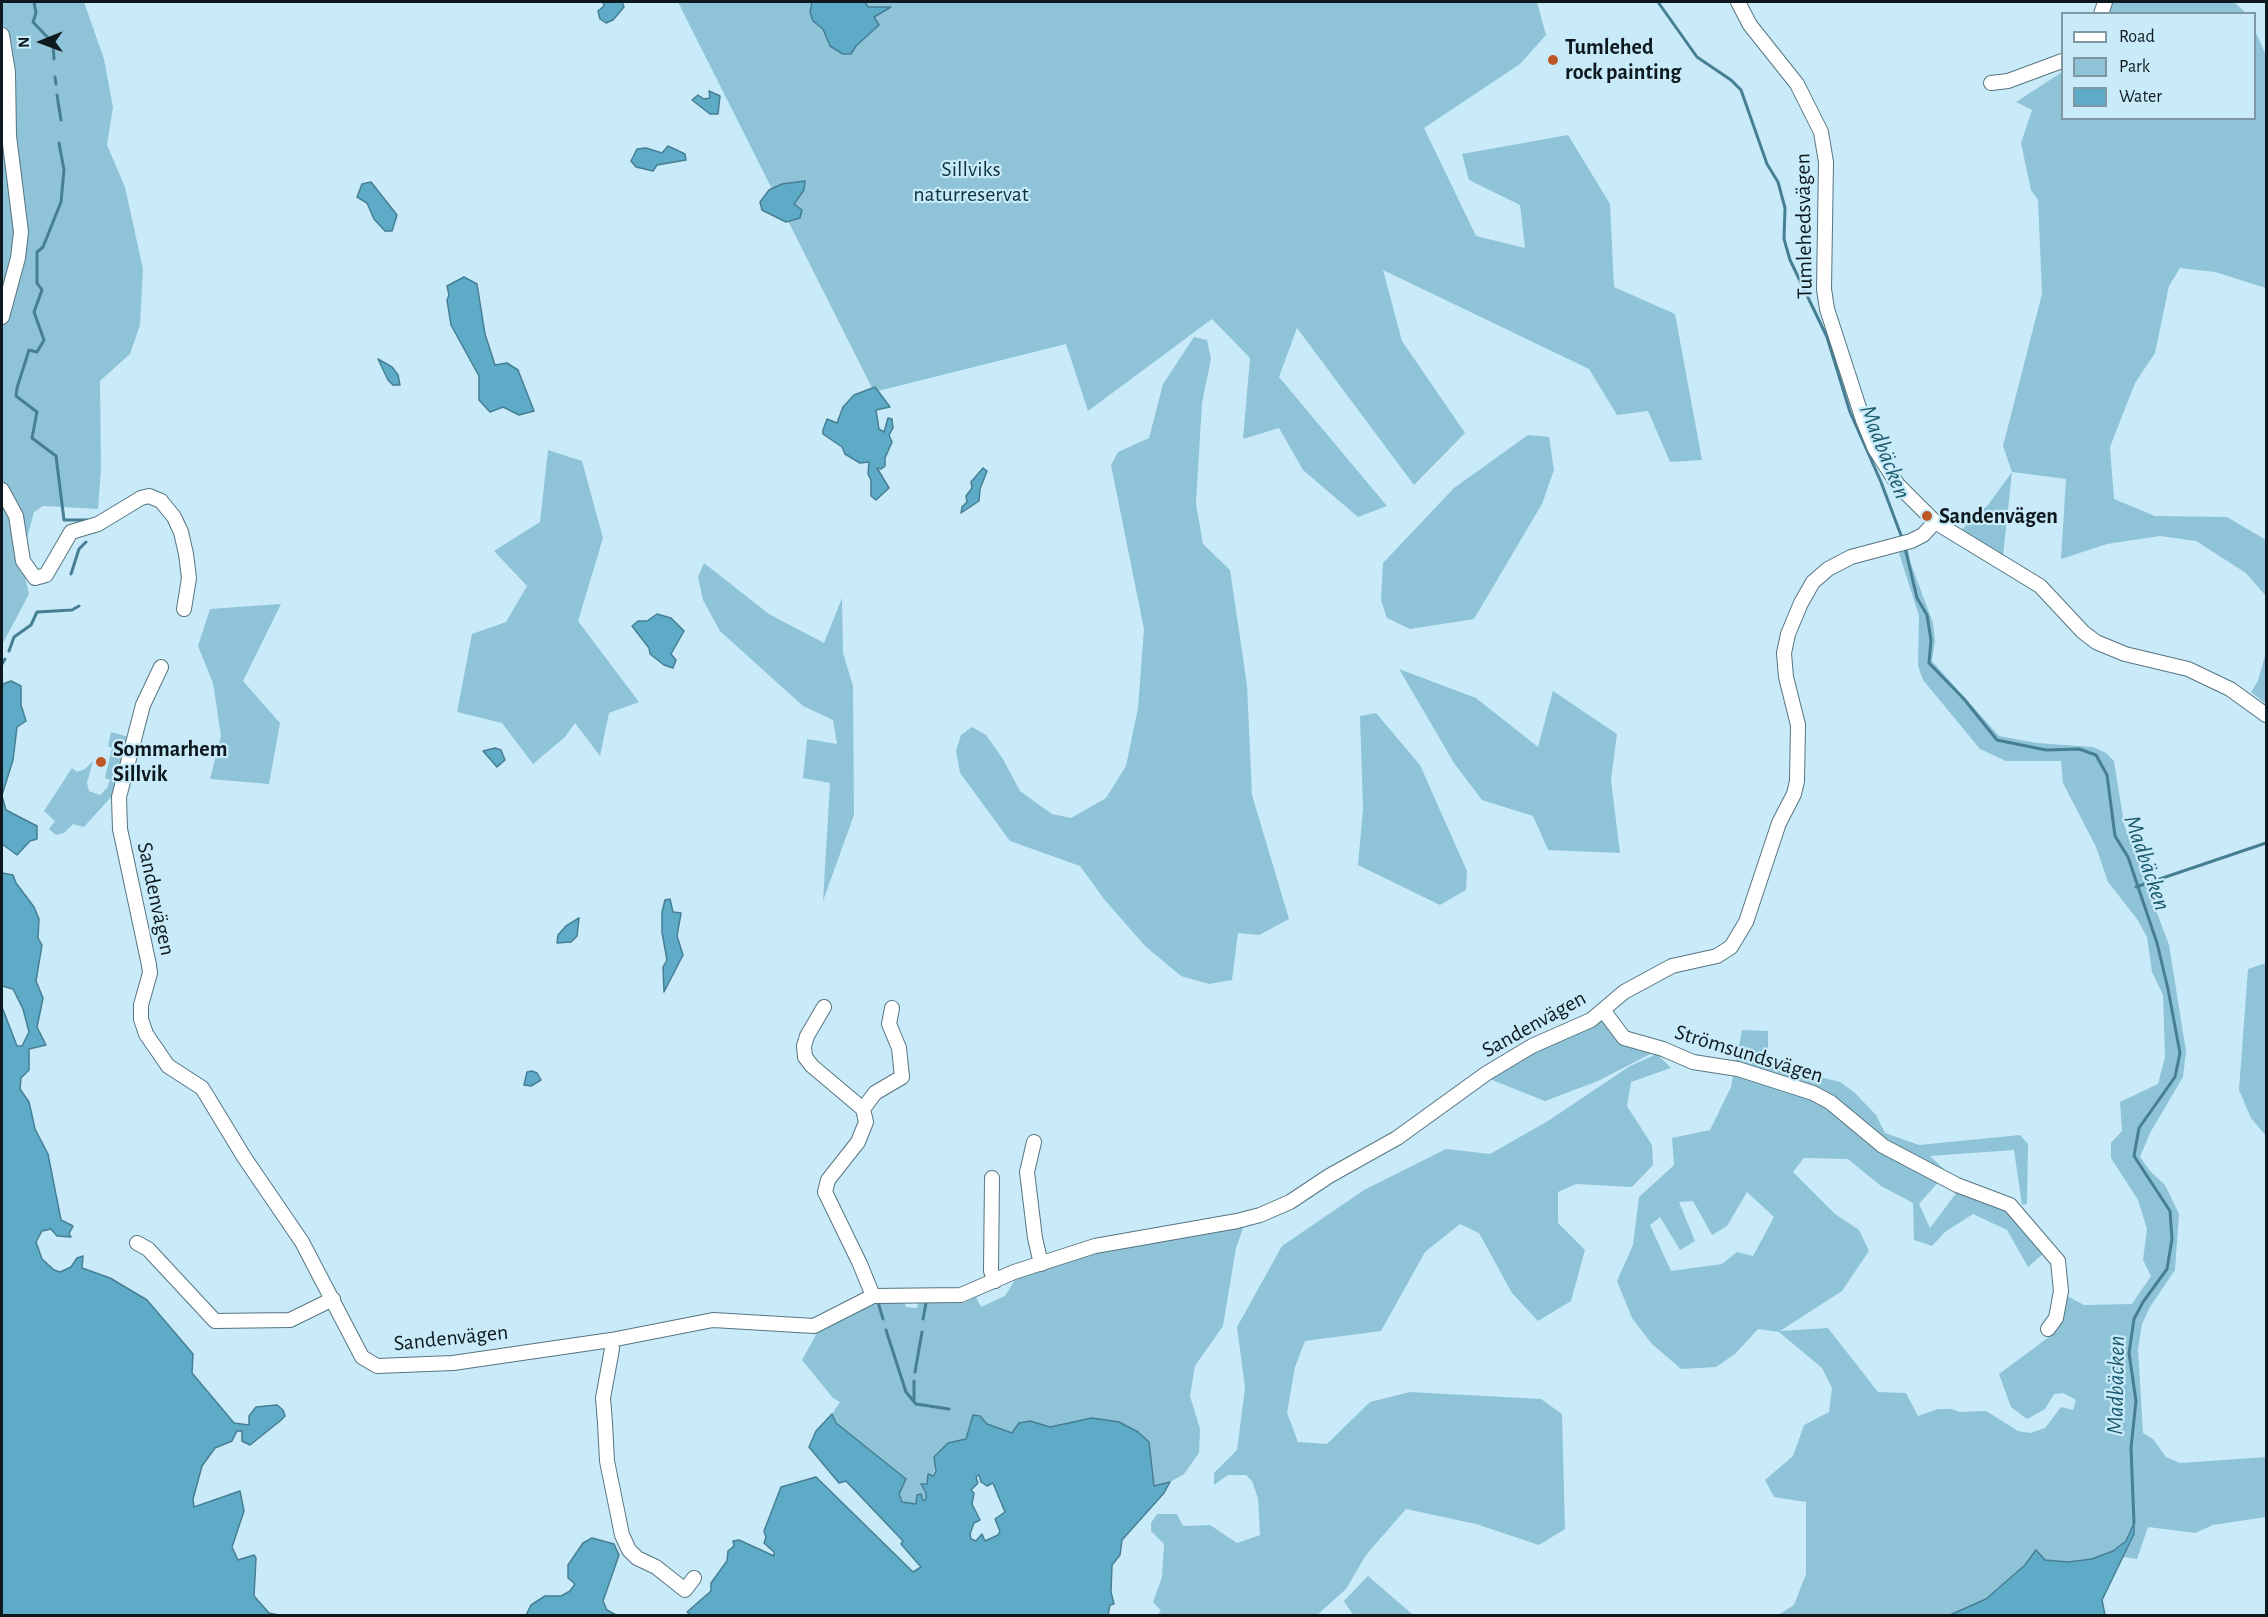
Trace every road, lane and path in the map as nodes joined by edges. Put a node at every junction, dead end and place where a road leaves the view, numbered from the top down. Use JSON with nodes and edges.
{"nodes":[{"id":1,"x":1738,"y":2,"type":"edge"},
{"id":2,"x":2,"y":35,"type":"edge"},
{"id":3,"x":2061,"y":61,"type":"edge"},
{"id":4,"x":1991,"y":83,"type":"dead end"},
{"id":5,"x":2,"y":317,"type":"edge"},
{"id":6,"x":2,"y":490,"type":"edge"},
{"id":7,"x":1935,"y":522,"type":"junction"},
{"id":8,"x":184,"y":609,"type":"dead end"},
{"id":9,"x":161,"y":667,"type":"dead end"},
{"id":10,"x":2266,"y":715,"type":"edge"},
{"id":11,"x":824,"y":1007,"type":"dead end"},
{"id":12,"x":892,"y":1008,"type":"dead end"},
{"id":13,"x":1603,"y":1010,"type":"junction"},
{"id":14,"x":863,"y":1109,"type":"junction"},
{"id":15,"x":1034,"y":1142,"type":"dead end"},
{"id":16,"x":992,"y":1178,"type":"dead end"},
{"id":17,"x":137,"y":1243,"type":"dead end"},
{"id":18,"x":1041,"y":1264,"type":"junction"},
{"id":19,"x":996,"y":1281,"type":"junction"},
{"id":20,"x":873,"y":1296,"type":"junction"},
{"id":21,"x":333,"y":1299,"type":"junction"},
{"id":22,"x":2048,"y":1329,"type":"dead end"},
{"id":23,"x":611,"y":1340,"type":"junction"},
{"id":24,"x":694,"y":1578,"type":"dead end"}],
"edges":[{"from":1,"to":7,"type":"street","name":"Tumlehedsvägen"},
{"from":2,"to":5,"type":"street"},
{"from":3,"to":4,"type":"street"},
{"from":6,"to":8,"type":"street"},
{"from":7,"to":10,"type":"street","name":"Tumlehedsvägen"},
{"from":7,"to":13,"type":"street","name":"Sandenvägen"},
{"from":9,"to":21,"type":"street","name":"Sandenvägen"},
{"from":11,"to":14,"type":"street"},
{"from":12,"to":14,"type":"street"},
{"from":13,"to":18,"type":"street","name":"Sandenvägen"},
{"from":13,"to":22,"type":"street","name":"Strömsundsvägen"},
{"from":14,"to":20,"type":"street"},
{"from":15,"to":18,"type":"street"},
{"from":16,"to":19,"type":"street"},
{"from":17,"to":21,"type":"street"},
{"from":18,"to":19,"type":"street","name":"Sandenvägen"},
{"from":19,"to":20,"type":"street","name":"Sandenvägen"},
{"from":20,"to":23,"type":"street","name":"Sandenvägen"},
{"from":21,"to":23,"type":"street","name":"Sandenvägen"},
{"from":23,"to":24,"type":"street"}]}
